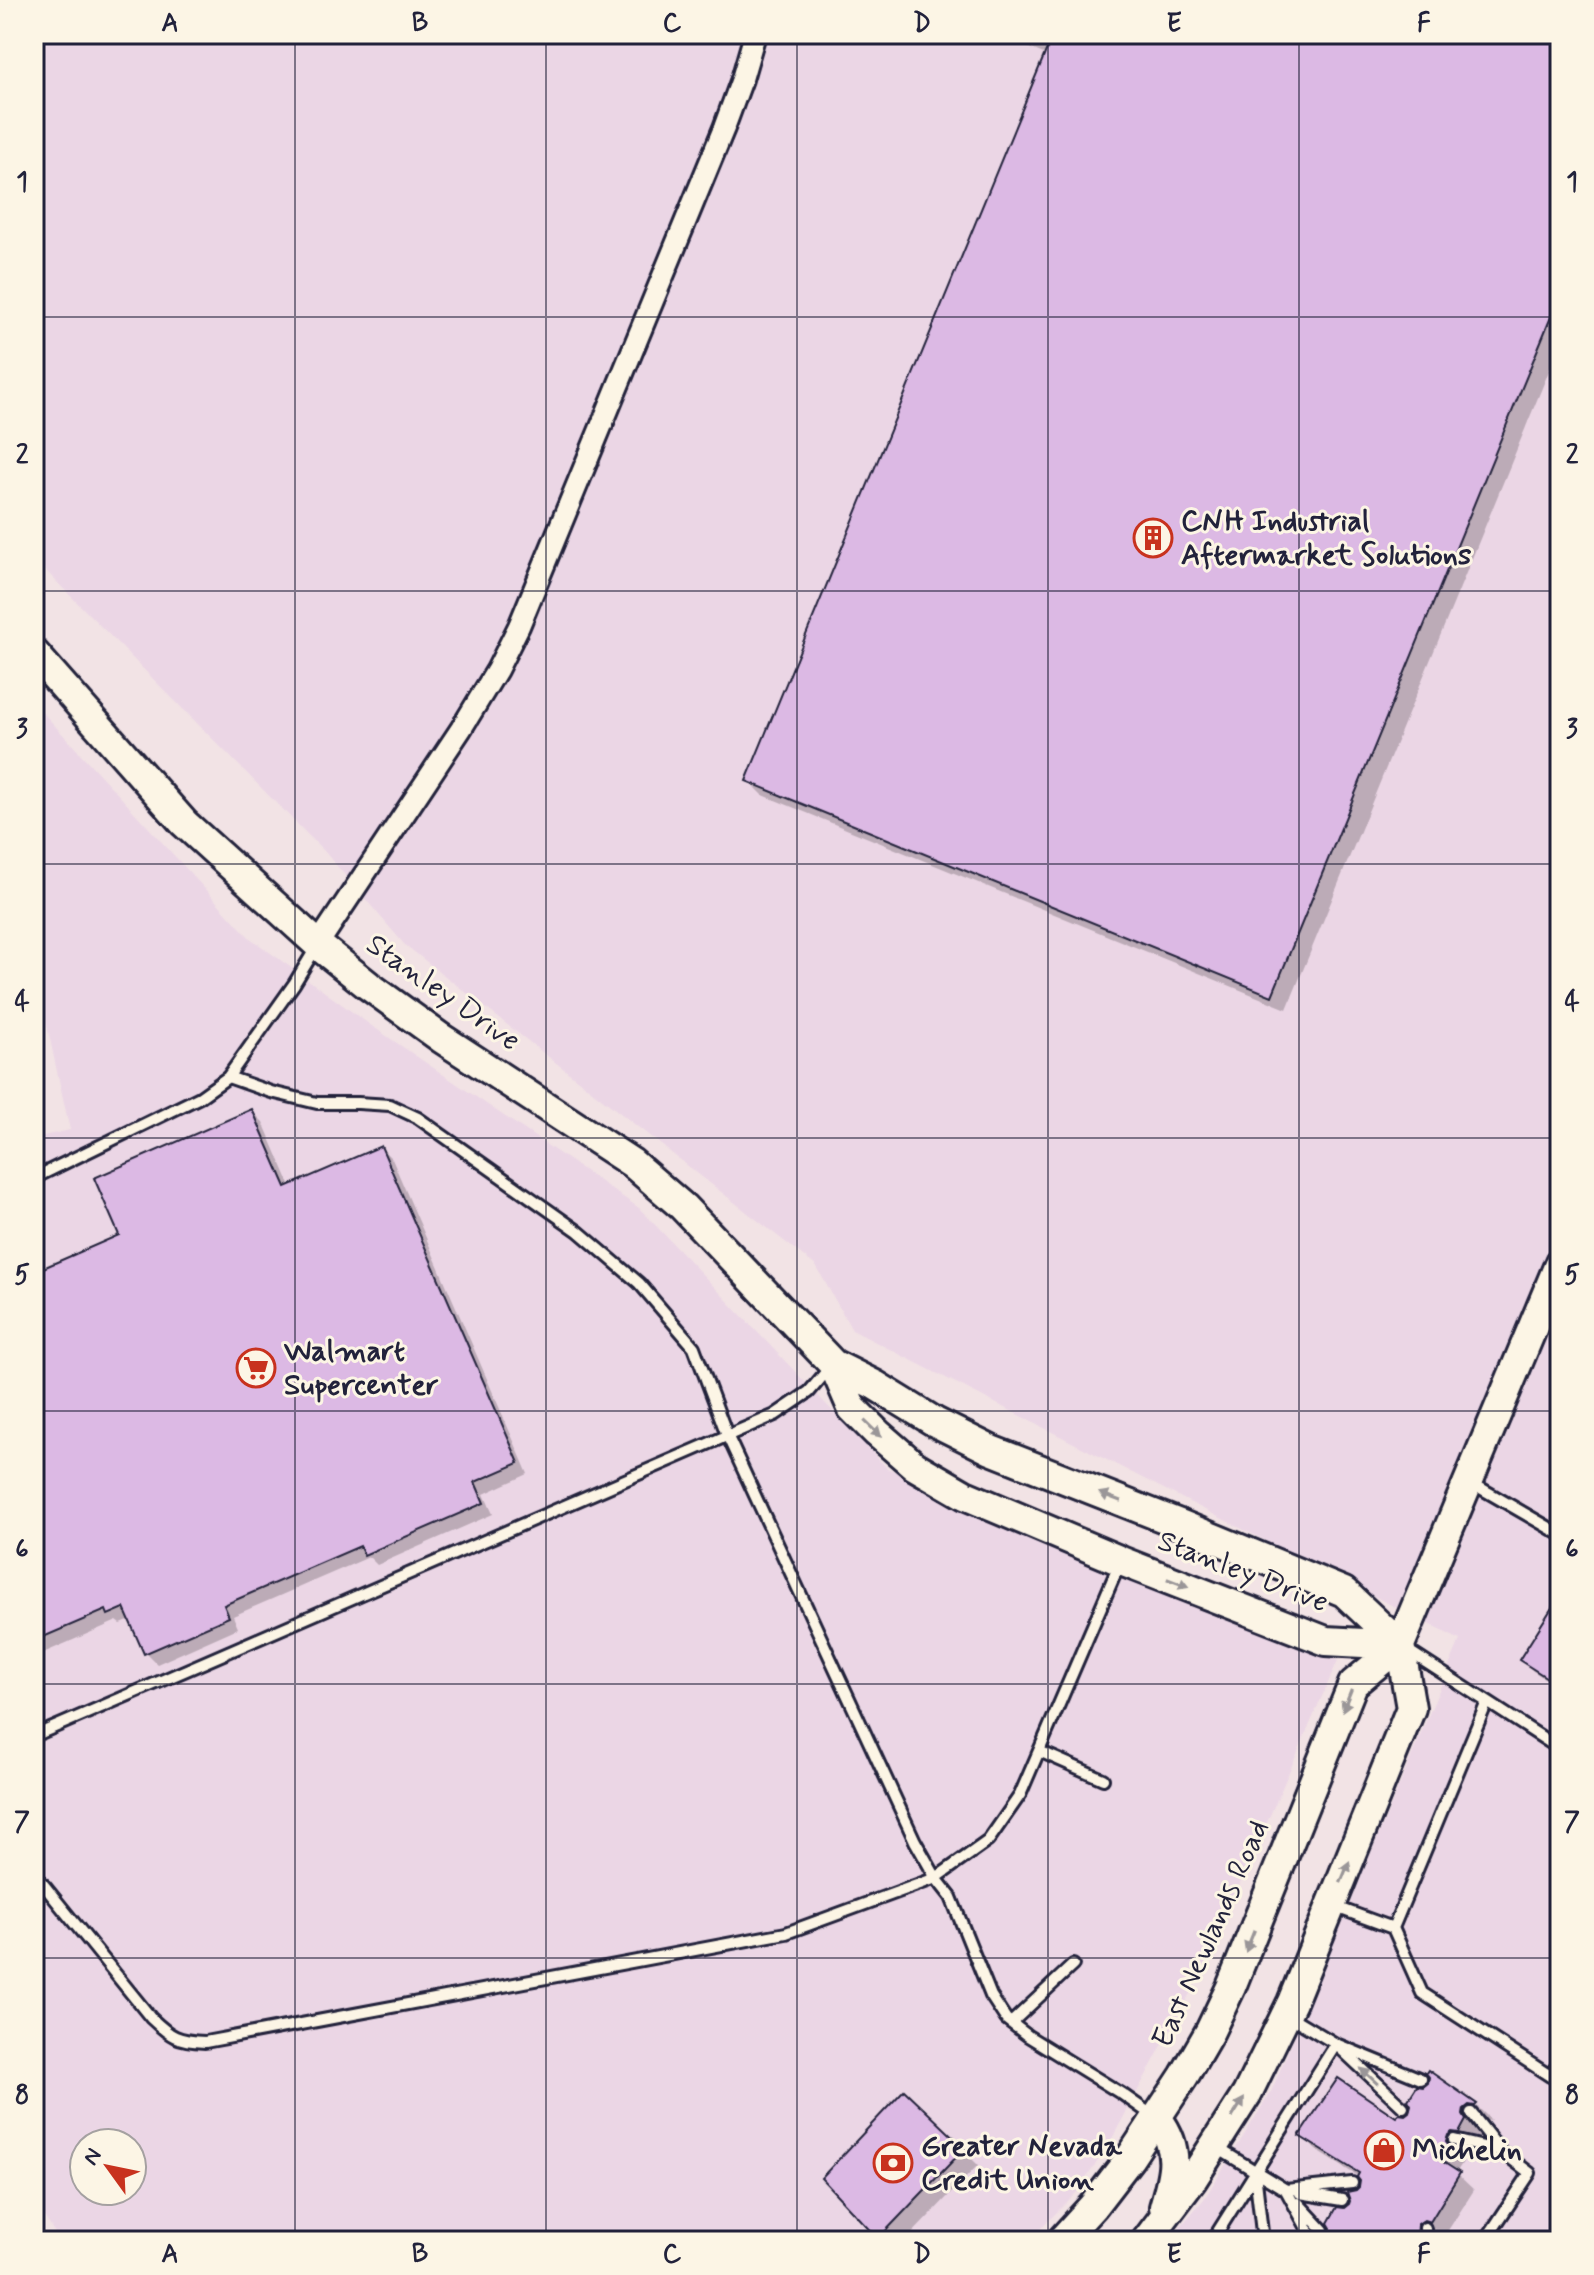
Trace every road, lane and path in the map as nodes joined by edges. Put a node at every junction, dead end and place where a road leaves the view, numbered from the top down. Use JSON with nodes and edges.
{"nodes":[{"id":1,"x":755,"y":34,"type":"edge"},
{"id":2,"x":34,"y":653,"type":"edge"},
{"id":3,"x":318,"y":944,"type":"junction"},
{"id":4,"x":228,"y":1077,"type":"junction"},
{"id":5,"x":34,"y":1178,"type":"edge"},
{"id":6,"x":1560,"y":1262,"type":"edge"},
{"id":7,"x":833,"y":1364,"type":"junction"},
{"id":8,"x":727,"y":1435,"type":"junction"},
{"id":9,"x":1469,"y":1481,"type":"junction"},
{"id":10,"x":1560,"y":1534,"type":"edge"},
{"id":11,"x":1121,"y":1561,"type":"junction"},
{"id":12,"x":1400,"y":1645,"type":"junction"},
{"id":13,"x":1487,"y":1702,"type":"junction"},
{"id":14,"x":34,"y":1736,"type":"edge"},
{"id":15,"x":1560,"y":1749,"type":"edge"},
{"id":16,"x":1039,"y":1751,"type":"junction"},
{"id":17,"x":1103,"y":1779,"type":"dead end"},
{"id":18,"x":34,"y":1873,"type":"edge"},
{"id":19,"x":936,"y":1878,"type":"junction"},
{"id":20,"x":1331,"y":1905,"type":"junction"},
{"id":21,"x":1393,"y":1928,"type":"junction"},
{"id":22,"x":1073,"y":1965,"type":"dead end"},
{"id":23,"x":1286,"y":2014,"type":"junction"},
{"id":24,"x":1011,"y":2023,"type":"junction"},
{"id":25,"x":1336,"y":2044,"type":"junction"},
{"id":26,"x":1560,"y":2061,"type":"edge"},
{"id":27,"x":1421,"y":2079,"type":"dead end"},
{"id":28,"x":1403,"y":2107,"type":"dead end"},
{"id":29,"x":1471,"y":2113,"type":"dead end"},
{"id":30,"x":1158,"y":2119,"type":"junction"},
{"id":31,"x":1454,"y":2140,"type":"dead end"},
{"id":32,"x":1214,"y":2146,"type":"junction"},
{"id":33,"x":1501,"y":2151,"type":"junction"},
{"id":34,"x":1255,"y":2172,"type":"junction"},
{"id":35,"x":1352,"y":2183,"type":"dead end"},
{"id":36,"x":1286,"y":2190,"type":"junction"},
{"id":37,"x":1342,"y":2200,"type":"dead end"},
{"id":38,"x":1425,"y":2228,"type":"dead end"},
{"id":39,"x":1323,"y":2230,"type":"dead end"},
{"id":40,"x":1152,"y":2237,"type":"edge"},
{"id":41,"x":1061,"y":2241,"type":"edge"},
{"id":42,"x":1212,"y":2241,"type":"edge"},
{"id":43,"x":1263,"y":2241,"type":"edge"},
{"id":44,"x":1314,"y":2241,"type":"edge"},
{"id":45,"x":1426,"y":2241,"type":"edge"},
{"id":46,"x":1485,"y":2241,"type":"edge"}],
"edges":[{"from":1,"to":3,"type":"street"},
{"from":2,"to":3,"type":"street","name":"Stanley Drive"},
{"from":3,"to":4,"type":"lane"},
{"from":3,"to":7,"type":"street","name":"Stanley Drive"},
{"from":4,"to":5,"type":"lane"},
{"from":4,"to":8,"type":"lane"},
{"from":6,"to":9,"type":"street","name":"East Newlands Road"},
{"from":7,"to":8,"type":"lane"},
{"from":7,"to":11,"type":"street","name":"Stanley Drive","one_way":true},
{"from":12,"to":7,"type":"street","name":"Stanley Drive","one_way":true},
{"from":8,"to":14,"type":"lane"},
{"from":8,"to":19,"type":"lane"},
{"from":9,"to":10,"type":"lane"},
{"from":9,"to":12,"type":"street","name":"East Newlands Road"},
{"from":11,"to":12,"type":"street","name":"Stanley Drive","one_way":true},
{"from":11,"to":16,"type":"lane"},
{"from":12,"to":13,"type":"lane"},
{"from":20,"to":12,"type":"street","one_way":true},
{"from":12,"to":30,"type":"street","name":"East Newlands Road","one_way":true},
{"from":13,"to":15,"type":"lane"},
{"from":13,"to":21,"type":"lane"},
{"from":16,"to":17,"type":"lane"},
{"from":16,"to":19,"type":"lane"},
{"from":18,"to":19,"type":"lane"},
{"from":19,"to":24,"type":"lane"},
{"from":20,"to":21,"type":"lane"},
{"from":20,"to":23,"type":"street"},
{"from":21,"to":26,"type":"lane"},
{"from":22,"to":24,"type":"lane"},
{"from":23,"to":25,"type":"lane"},
{"from":32,"to":23,"type":"street","one_way":true},
{"from":24,"to":30,"type":"lane"},
{"from":25,"to":27,"type":"lane"},
{"from":28,"to":25,"type":"lane","one_way":true},
{"from":25,"to":34,"type":"lane"},
{"from":29,"to":33,"type":"lane"},
{"from":30,"to":40,"type":"street"},
{"from":30,"to":41,"type":"street","name":"East Newlands Road"},
{"from":31,"to":33,"type":"lane"},
{"from":32,"to":34,"type":"lane"},
{"from":32,"to":40,"type":"street"},
{"from":33,"to":46,"type":"lane"},
{"from":34,"to":36,"type":"lane"},
{"from":34,"to":42,"type":"lane"},
{"from":34,"to":43,"type":"lane"},
{"from":35,"to":36,"type":"lane"},
{"from":36,"to":37,"type":"lane"},
{"from":36,"to":39,"type":"lane"},
{"from":36,"to":44,"type":"lane"},
{"from":38,"to":45,"type":"lane"}]}
